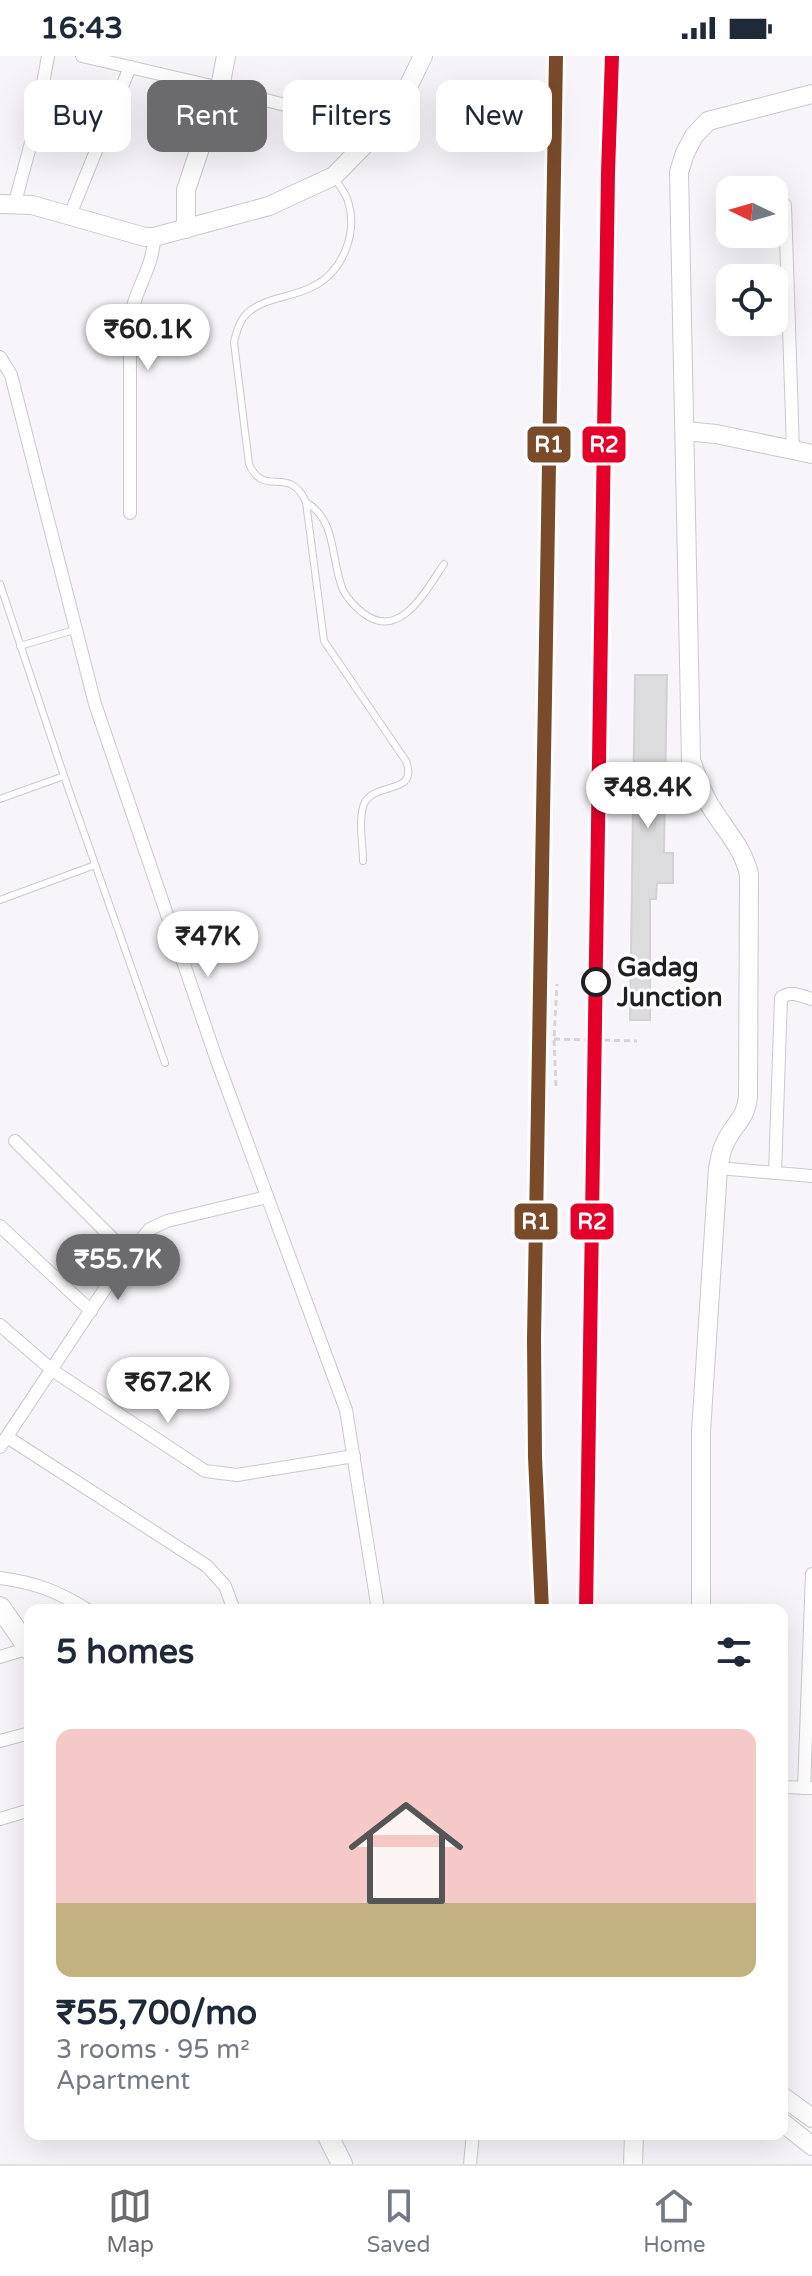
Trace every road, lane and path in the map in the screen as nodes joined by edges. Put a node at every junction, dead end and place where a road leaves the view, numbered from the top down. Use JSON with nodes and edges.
{"nodes":[{"id":1,"x":48,"y":56,"type":"edge"},
{"id":2,"x":82,"y":56,"type":"edge"},
{"id":3,"x":226,"y":56,"type":"edge"},
{"id":4,"x":423,"y":56,"type":"edge"},
{"id":5,"x":130,"y":67,"type":"junction"},
{"id":6,"x":186,"y":80,"type":"edge"},
{"id":7,"x":222,"y":80,"type":"edge"},
{"id":8,"x":411,"y":80,"type":"edge"},
{"id":9,"x":812,"y":94,"type":"edge"},
{"id":10,"x":199,"y":152,"type":"edge"},
{"id":11,"x":357,"y":152,"type":"edge"},
{"id":12,"x":334,"y":176,"type":"junction"},
{"id":13,"x":8,"y":203,"type":"edge"},
{"id":14,"x":70,"y":215,"type":"junction"},
{"id":15,"x":186,"y":229,"type":"junction"},
{"id":16,"x":154,"y":237,"type":"junction"},
{"id":17,"x":786,"y":248,"type":"edge"},
{"id":18,"x":0,"y":357,"type":"edge"},
{"id":19,"x":6,"y":376,"type":"edge"},
{"id":20,"x":685,"y":431,"type":"junction"},
{"id":21,"x":793,"y":450,"type":"junction"},
{"id":22,"x":812,"y":454,"type":"edge"},
{"id":23,"x":306,"y":502,"type":"junction"},
{"id":24,"x":130,"y":513,"type":"dead end"},
{"id":25,"x":444,"y":564,"type":"dead end"},
{"id":26,"x":0,"y":584,"type":"edge"},
{"id":27,"x":76,"y":629,"type":"junction"},
{"id":28,"x":20,"y":646,"type":"junction"},
{"id":29,"x":64,"y":776,"type":"junction"},
{"id":30,"x":0,"y":799,"type":"edge"},
{"id":31,"x":363,"y":861,"type":"dead end"},
{"id":32,"x":95,"y":865,"type":"junction"},
{"id":33,"x":0,"y":900,"type":"edge"},
{"id":34,"x":557,"y":984,"type":"dead end"},
{"id":35,"x":812,"y":999,"type":"edge"},
{"id":36,"x":554,"y":1039,"type":"junction"},
{"id":37,"x":637,"y":1041,"type":"dead end"},
{"id":38,"x":165,"y":1063,"type":"dead end"},
{"id":39,"x":556,"y":1086,"type":"dead end"},
{"id":40,"x":15,"y":1141,"type":"dead end"},
{"id":41,"x":718,"y":1168,"type":"junction"},
{"id":42,"x":775,"y":1173,"type":"junction"},
{"id":43,"x":812,"y":1176,"type":"edge"},
{"id":44,"x":267,"y":1197,"type":"junction"},
{"id":45,"x":0,"y":1226,"type":"edge"},
{"id":46,"x":128,"y":1254,"type":"junction"},
{"id":47,"x":91,"y":1311,"type":"junction"},
{"id":48,"x":0,"y":1325,"type":"edge"},
{"id":49,"x":52,"y":1370,"type":"junction"},
{"id":50,"x":3,"y":1442,"type":"edge"},
{"id":51,"x":354,"y":1456,"type":"junction"},
{"id":52,"x":812,"y":1574,"type":"edge"},
{"id":53,"x":0,"y":1578,"type":"edge"},
{"id":54,"x":77,"y":1604,"type":"edge"},
{"id":55,"x":232,"y":1604,"type":"edge"},
{"id":56,"x":377,"y":1604,"type":"edge"},
{"id":57,"x":701,"y":1604,"type":"edge"},
{"id":58,"x":0,"y":1607,"type":"edge"},
{"id":59,"x":24,"y":1642,"type":"edge"},
{"id":60,"x":24,"y":1650,"type":"edge"},
{"id":61,"x":0,"y":1657,"type":"edge"},
{"id":62,"x":24,"y":1735,"type":"edge"},
{"id":63,"x":0,"y":1741,"type":"edge"},
{"id":64,"x":788,"y":1787,"type":"edge"},
{"id":65,"x":808,"y":1788,"type":"edge"},
{"id":66,"x":24,"y":1812,"type":"edge"},
{"id":67,"x":0,"y":1819,"type":"edge"},
{"id":68,"x":788,"y":2100,"type":"edge"},
{"id":69,"x":812,"y":2118,"type":"edge"},
{"id":70,"x":788,"y":2127,"type":"edge"},
{"id":71,"x":330,"y":2140,"type":"edge"},
{"id":72,"x":472,"y":2140,"type":"edge"},
{"id":73,"x":634,"y":2140,"type":"edge"},
{"id":74,"x":812,"y":2146,"type":"edge"},
{"id":75,"x":342,"y":2164,"type":"edge"},
{"id":76,"x":470,"y":2164,"type":"edge"},
{"id":77,"x":633,"y":2164,"type":"edge"}],
"edges":[{"from":1,"to":13,"type":"street"},
{"from":2,"to":5,"type":"street"},
{"from":3,"to":7,"type":"street"},
{"from":4,"to":8,"type":"street"},
{"from":5,"to":6,"type":"street"},
{"from":5,"to":14,"type":"street"},
{"from":9,"to":20,"type":"street"},
{"from":10,"to":15,"type":"street"},
{"from":11,"to":12,"type":"street"},
{"from":12,"to":15,"type":"street"},
{"from":12,"to":23,"type":"lane"},
{"from":13,"to":14,"type":"street"},
{"from":14,"to":16,"type":"street"},
{"from":15,"to":16,"type":"street"},
{"from":16,"to":24,"type":"street"},
{"from":17,"to":21,"type":"street"},
{"from":18,"to":19,"type":"street"},
{"from":19,"to":27,"type":"street"},
{"from":20,"to":21,"type":"street"},
{"from":20,"to":41,"type":"street"},
{"from":21,"to":22,"type":"street"},
{"from":23,"to":25,"type":"lane"},
{"from":23,"to":31,"type":"lane"},
{"from":26,"to":28,"type":"lane"},
{"from":27,"to":28,"type":"lane"},
{"from":27,"to":44,"type":"street"},
{"from":28,"to":29,"type":"lane"},
{"from":29,"to":30,"type":"lane"},
{"from":29,"to":32,"type":"lane"},
{"from":32,"to":33,"type":"lane"},
{"from":32,"to":38,"type":"lane"},
{"from":34,"to":36,"type":"path"},
{"from":35,"to":42,"type":"street"},
{"from":36,"to":37,"type":"path"},
{"from":36,"to":39,"type":"path"},
{"from":40,"to":46,"type":"street"},
{"from":41,"to":42,"type":"street"},
{"from":41,"to":57,"type":"street"},
{"from":42,"to":43,"type":"street"},
{"from":44,"to":46,"type":"street"},
{"from":44,"to":51,"type":"street"},
{"from":45,"to":47,"type":"street"},
{"from":46,"to":47,"type":"street"},
{"from":47,"to":49,"type":"street"},
{"from":48,"to":49,"type":"street"},
{"from":49,"to":50,"type":"street"},
{"from":49,"to":51,"type":"street"},
{"from":50,"to":55,"type":"street"},
{"from":51,"to":56,"type":"street"},
{"from":52,"to":65,"type":"street"},
{"from":53,"to":54,"type":"street"},
{"from":58,"to":59,"type":"main road"},
{"from":60,"to":61,"type":"street"},
{"from":62,"to":63,"type":"street"},
{"from":64,"to":65,"type":"street"},
{"from":66,"to":67,"type":"street"},
{"from":68,"to":69,"type":"street"},
{"from":70,"to":74,"type":"street"},
{"from":71,"to":75,"type":"main road"},
{"from":72,"to":76,"type":"street"},
{"from":73,"to":77,"type":"street"}]}
